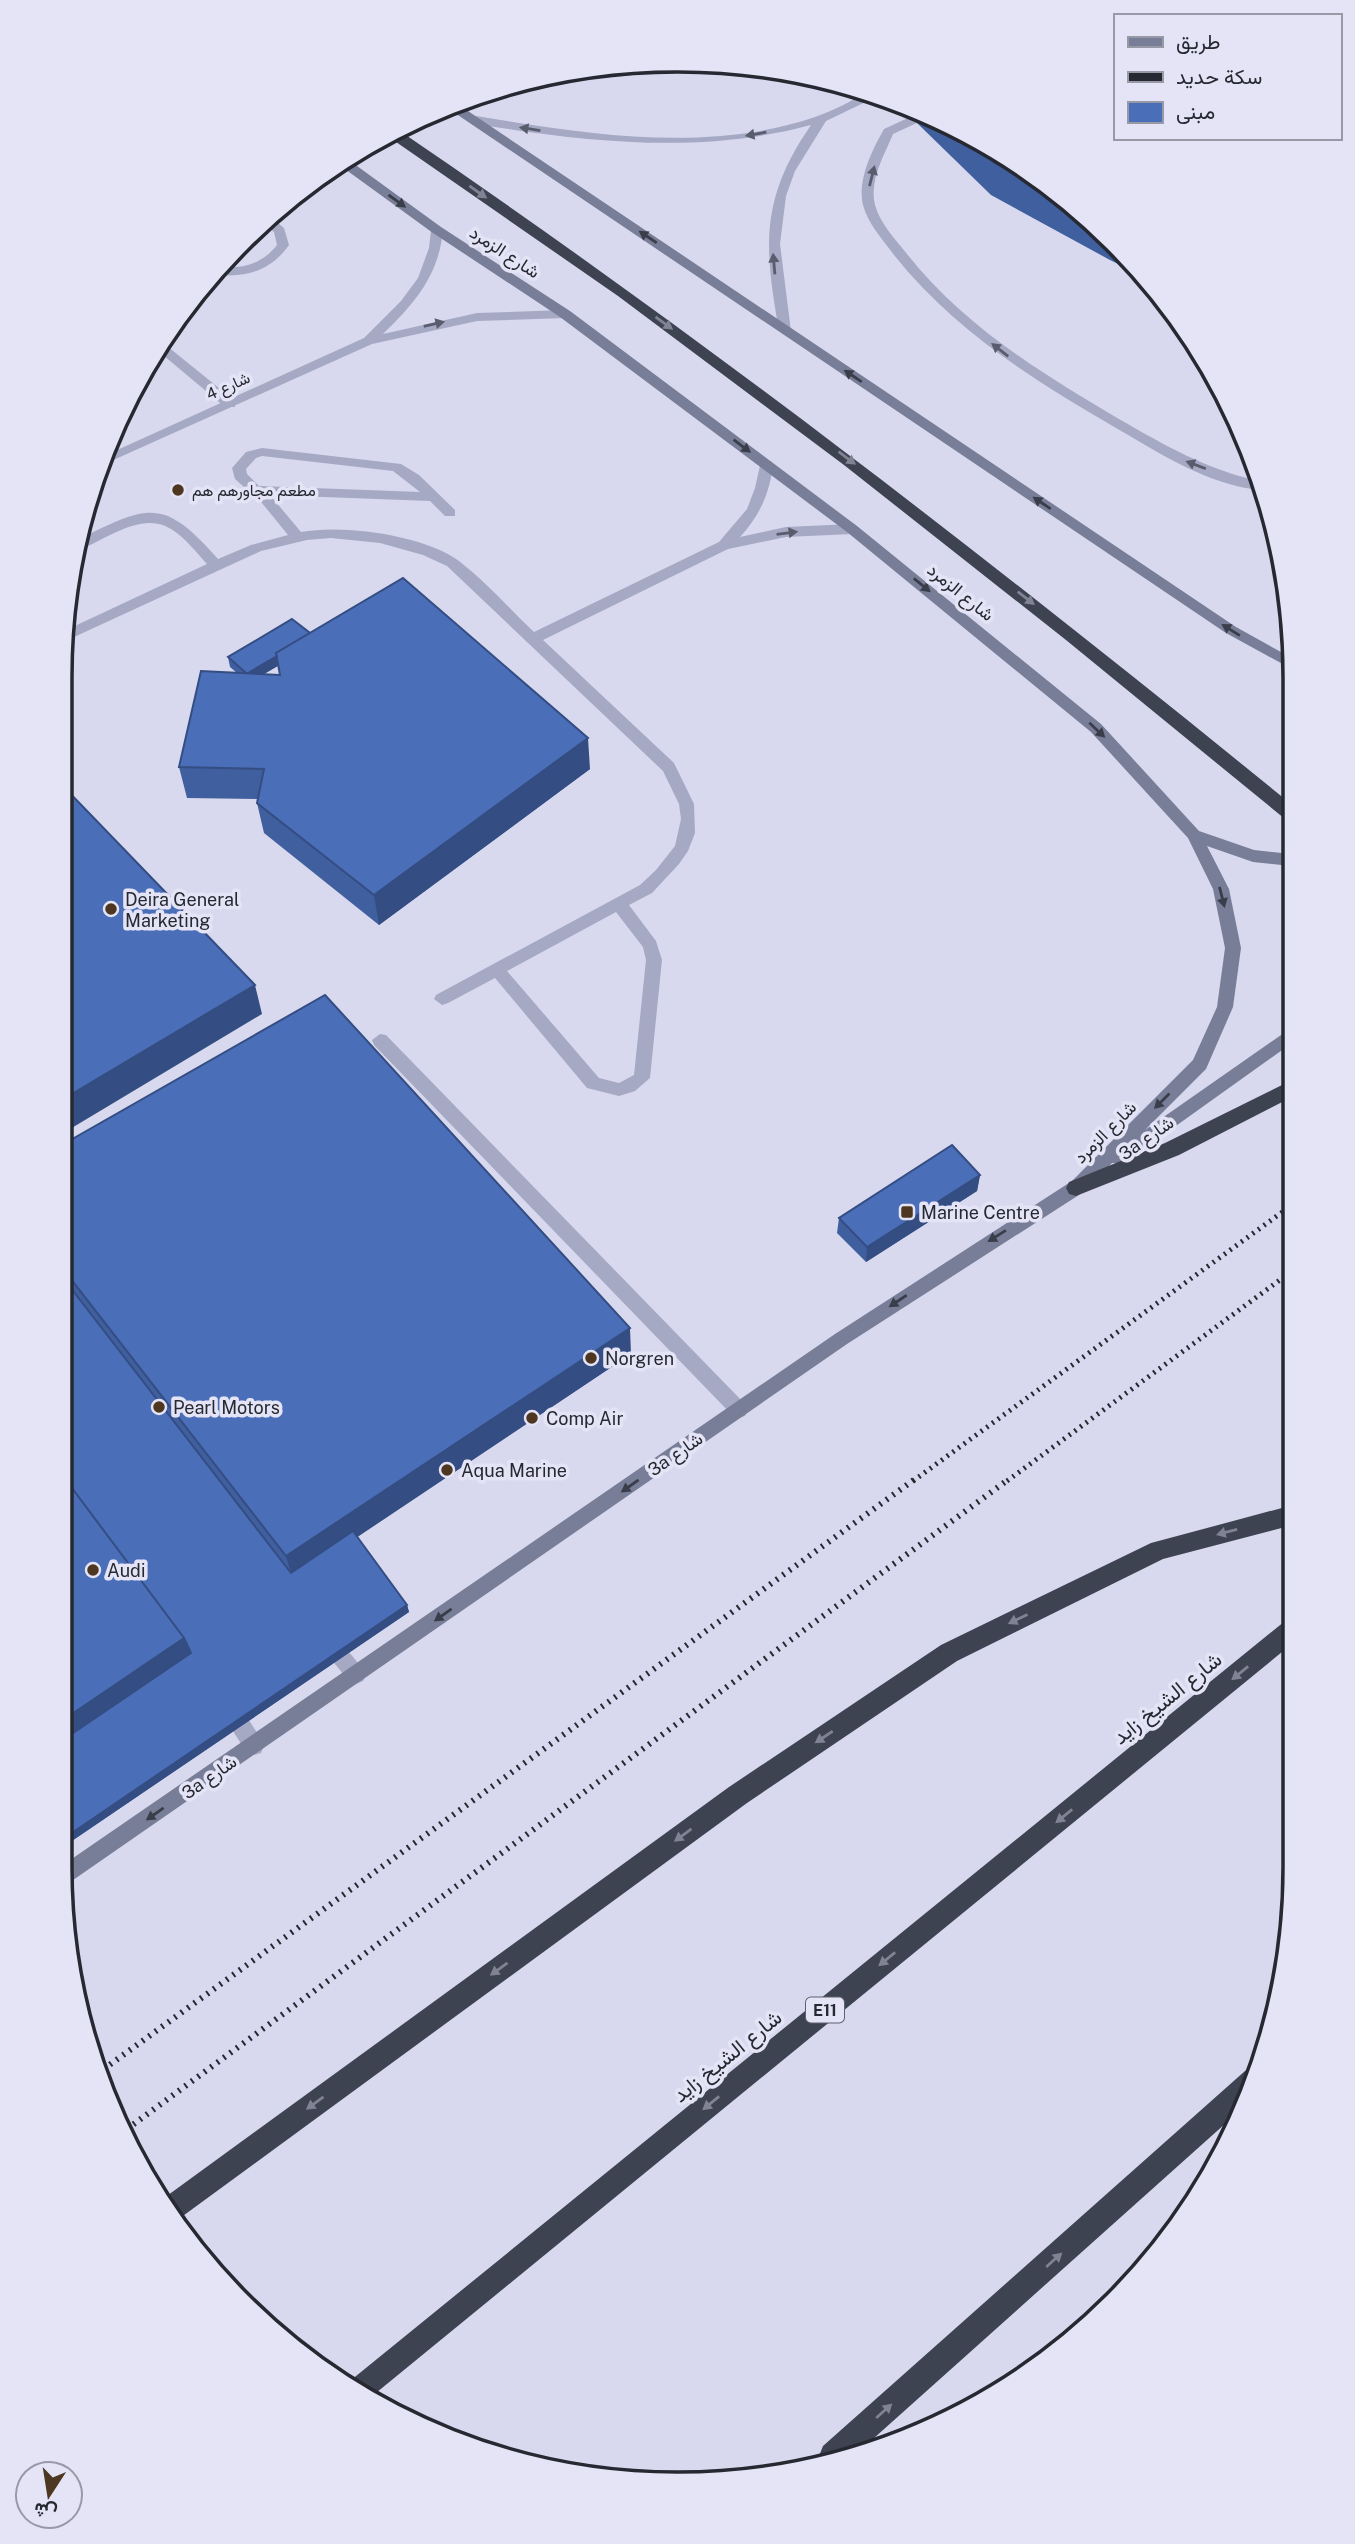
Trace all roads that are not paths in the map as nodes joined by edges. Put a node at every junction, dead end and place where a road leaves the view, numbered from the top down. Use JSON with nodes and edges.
{"nodes":[{"id":1,"x":860,"y":100,"type":"edge"},
{"id":2,"x":462,"y":112,"type":"edge"},
{"id":3,"x":822,"y":118,"type":"junction"},
{"id":4,"x":476,"y":120,"type":"junction"},
{"id":5,"x":914,"y":120,"type":"edge"},
{"id":6,"x":401,"y":139,"type":"edge"},
{"id":7,"x":351,"y":168,"type":"edge"},
{"id":8,"x":274,"y":226,"type":"edge"},
{"id":9,"x":437,"y":230,"type":"junction"},
{"id":10,"x":227,"y":272,"type":"edge"},
{"id":11,"x":565,"y":314,"type":"junction"},
{"id":12,"x":786,"y":331,"type":"junction"},
{"id":13,"x":368,"y":341,"type":"junction"},
{"id":14,"x":167,"y":352,"type":"edge"},
{"id":15,"x":230,"y":404,"type":"junction"},
{"id":16,"x":114,"y":457,"type":"edge"},
{"id":17,"x":766,"y":464,"type":"junction"},
{"id":18,"x":1251,"y":484,"type":"edge"},
{"id":19,"x":257,"y":490,"type":"junction"},
{"id":20,"x":433,"y":496,"type":"junction"},
{"id":21,"x":450,"y":513,"type":"dead end"},
{"id":22,"x":852,"y":528,"type":"junction"},
{"id":23,"x":297,"y":537,"type":"junction"},
{"id":24,"x":87,"y":541,"type":"edge"},
{"id":25,"x":724,"y":545,"type":"junction"},
{"id":26,"x":216,"y":566,"type":"junction"},
{"id":27,"x":74,"y":632,"type":"edge"},
{"id":28,"x":533,"y":639,"type":"junction"},
{"id":29,"x":1283,"y":659,"type":"edge"},
{"id":30,"x":1283,"y":807,"type":"edge"},
{"id":31,"x":1194,"y":835,"type":"junction"},
{"id":32,"x":1283,"y":859,"type":"edge"},
{"id":33,"x":619,"y":904,"type":"junction"},
{"id":34,"x":497,"y":970,"type":"junction"},
{"id":35,"x":442,"y":999,"type":"dead end"},
{"id":36,"x":380,"y":1040,"type":"dead end"},
{"id":37,"x":1283,"y":1040,"type":"edge"},
{"id":38,"x":1283,"y":1093,"type":"edge"},
{"id":39,"x":1076,"y":1188,"type":"junction"},
{"id":40,"x":739,"y":1410,"type":"junction"},
{"id":41,"x":1283,"y":1518,"type":"edge"},
{"id":42,"x":313,"y":1623,"type":"edge"},
{"id":43,"x":1283,"y":1637,"type":"edge"},
{"id":44,"x":356,"y":1675,"type":"junction"},
{"id":45,"x":217,"y":1688,"type":"edge"},
{"id":46,"x":254,"y":1746,"type":"junction"},
{"id":47,"x":72,"y":1870,"type":"edge"},
{"id":48,"x":1239,"y":2094,"type":"edge"},
{"id":49,"x":176,"y":2206,"type":"edge"},
{"id":50,"x":364,"y":2384,"type":"edge"},
{"id":51,"x":839,"y":2450,"type":"edge"}],
"edges":[{"from":1,"to":3,"type":"street"},
{"from":2,"to":4,"type":"street"},
{"from":3,"to":4,"type":"street","one_way":true},
{"from":12,"to":3,"type":"street","one_way":true},
{"from":12,"to":4,"type":"street","one_way":true},
{"from":18,"to":5,"type":"street","one_way":true},
{"from":6,"to":30,"type":"highway","one_way":true},
{"from":7,"to":9,"type":"street","name":"شارع الزمرد","one_way":true},
{"from":8,"to":10,"type":"street"},
{"from":9,"to":11,"type":"street","name":"شارع الزمرد"},
{"from":9,"to":13,"type":"street","name":"شارع 4"},
{"from":13,"to":11,"type":"street","name":"شارع 4","one_way":true},
{"from":11,"to":17,"type":"street","name":"شارع الزمرد","one_way":true},
{"from":29,"to":12,"type":"street","one_way":true},
{"from":13,"to":15,"type":"street","name":"شارع 4"},
{"from":14,"to":15,"type":"street"},
{"from":15,"to":16,"type":"street","name":"شارع 4"},
{"from":17,"to":22,"type":"street","name":"شارع الزمرد"},
{"from":17,"to":25,"type":"street"},
{"from":19,"to":20,"type":"street"},
{"from":19,"to":20,"type":"street"},
{"from":19,"to":23,"type":"street"},
{"from":20,"to":21,"type":"street"},
{"from":25,"to":22,"type":"street","one_way":true},
{"from":22,"to":31,"type":"street","name":"شارع الزمرد","one_way":true},
{"from":23,"to":26,"type":"street"},
{"from":23,"to":28,"type":"street"},
{"from":24,"to":26,"type":"street"},
{"from":25,"to":28,"type":"street"},
{"from":26,"to":27,"type":"street"},
{"from":28,"to":33,"type":"street"},
{"from":31,"to":32,"type":"street"},
{"from":31,"to":39,"type":"street","name":"شارع الزمرد","one_way":true},
{"from":33,"to":34,"type":"street"},
{"from":33,"to":34,"type":"street"},
{"from":34,"to":35,"type":"street"},
{"from":36,"to":40,"type":"street"},
{"from":37,"to":39,"type":"street","name":"3a شارع"},
{"from":38,"to":39,"type":"highway"},
{"from":39,"to":40,"type":"street","name":"3a شارع","one_way":true},
{"from":40,"to":44,"type":"street","name":"3a شارع","one_way":true},
{"from":41,"to":49,"type":"highway","one_way":true},
{"from":42,"to":44,"type":"street"},
{"from":43,"to":50,"type":"highway","name":"شارع الشيخ زايد","number":"E11","one_way":true},
{"from":44,"to":46,"type":"street","name":"3a شارع"},
{"from":45,"to":46,"type":"street"},
{"from":46,"to":47,"type":"street","name":"3a شارع","one_way":true},
{"from":51,"to":48,"type":"highway","one_way":true}]}
